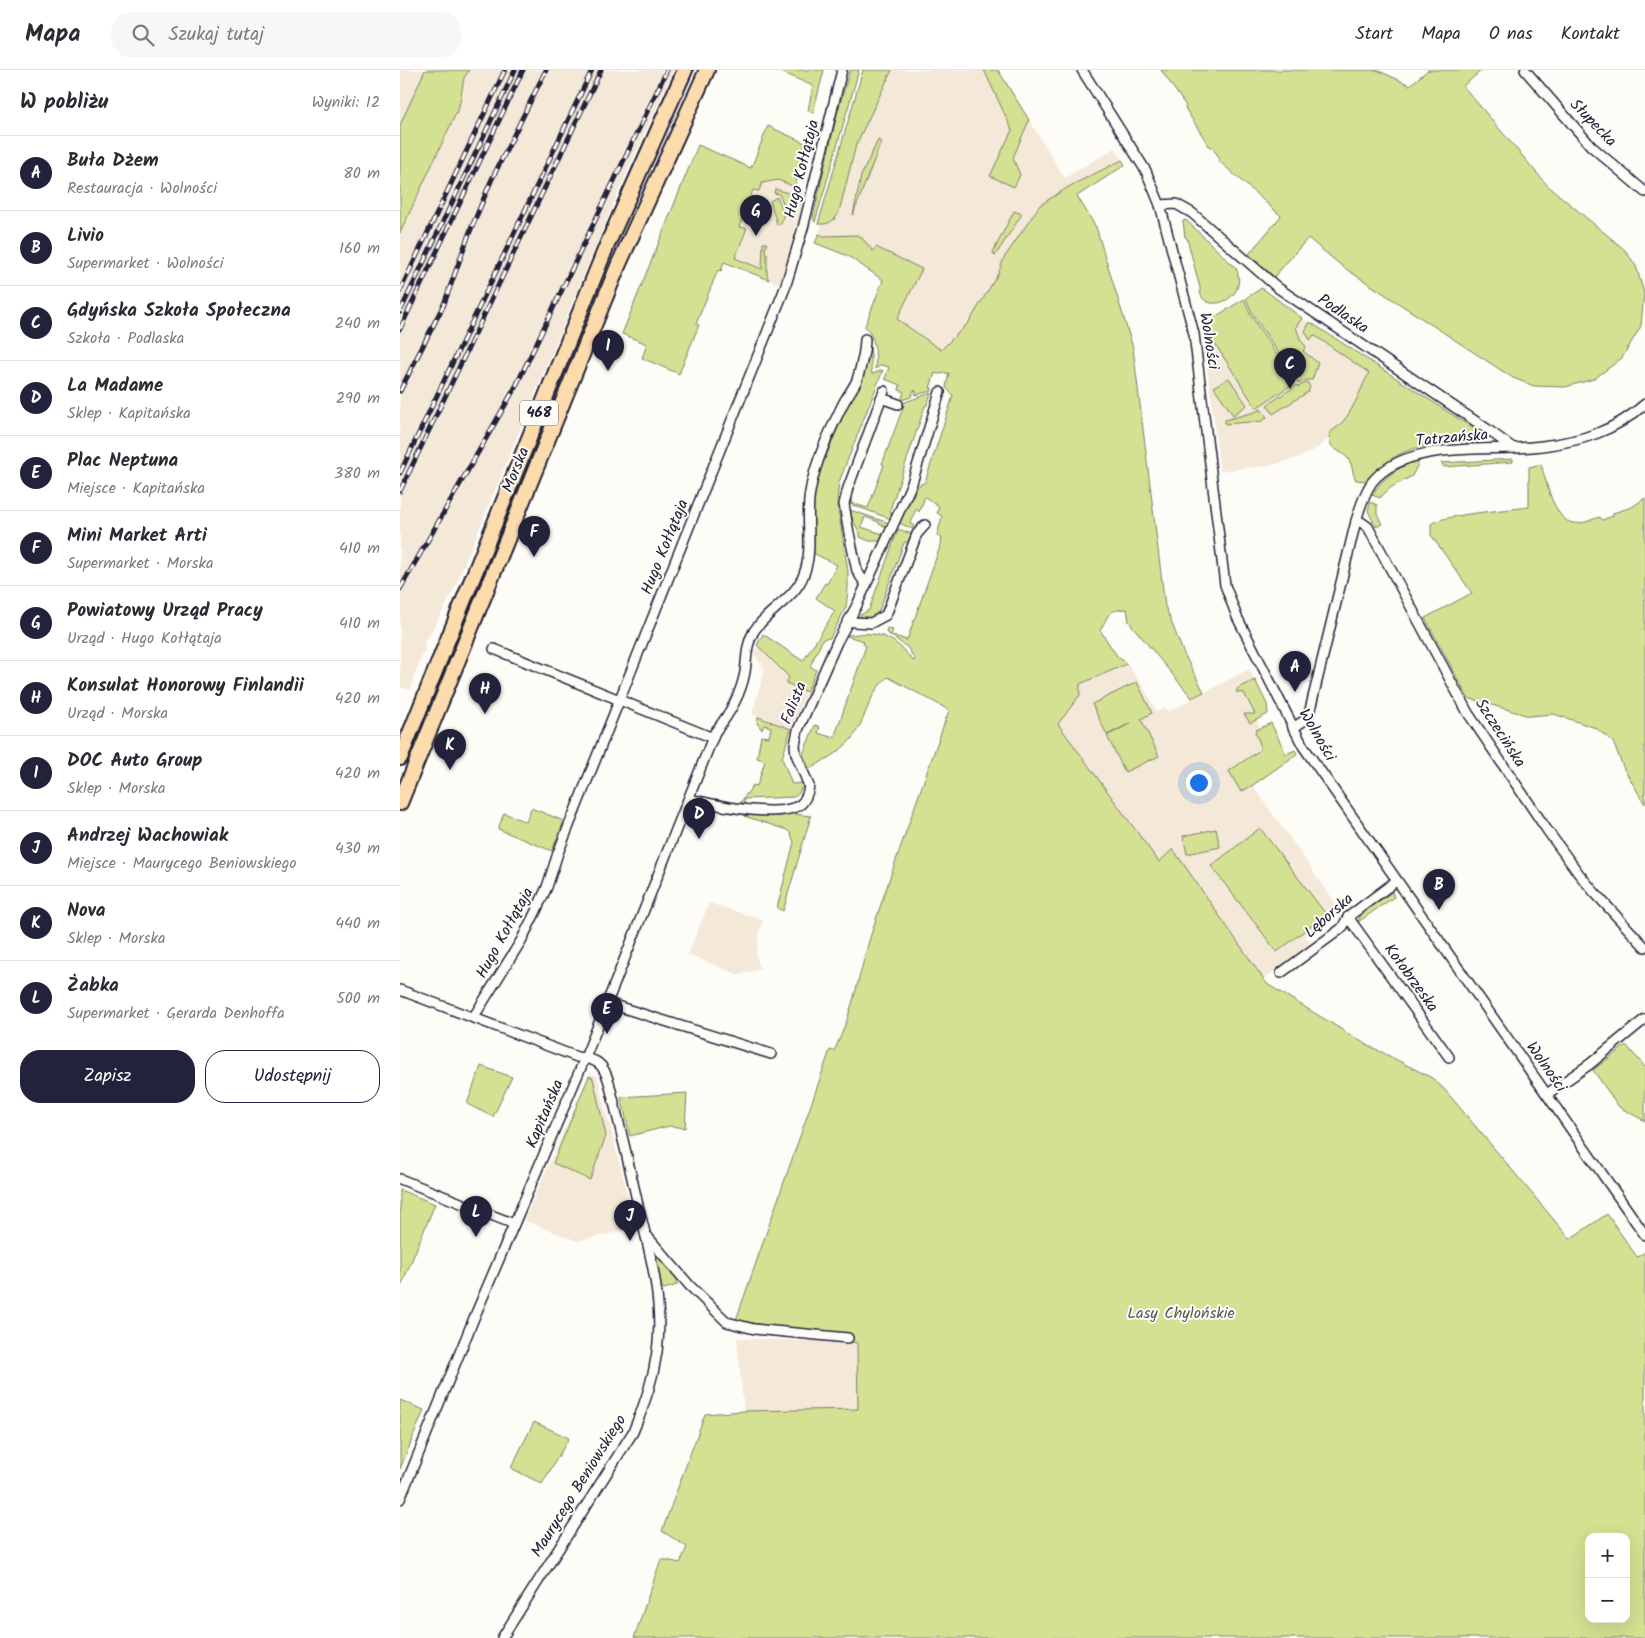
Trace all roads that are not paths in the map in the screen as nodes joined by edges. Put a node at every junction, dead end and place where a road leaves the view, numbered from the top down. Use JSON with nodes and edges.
{"nodes":[{"id":1,"x":684,"y":70,"type":"edge"},
{"id":2,"x":707,"y":70,"type":"edge"},
{"id":3,"x":842,"y":70,"type":"edge"},
{"id":4,"x":1082,"y":70,"type":"edge"},
{"id":5,"x":1525,"y":70,"type":"edge"},
{"id":6,"x":1645,"y":192,"type":"edge"},
{"id":7,"x":1160,"y":205,"type":"junction"},
{"id":8,"x":865,"y":339,"type":"dead end"},
{"id":9,"x":940,"y":392,"type":"dead end"},
{"id":10,"x":898,"y":404,"type":"dead end"},
{"id":11,"x":1645,"y":404,"type":"edge"},
{"id":12,"x":1513,"y":448,"type":"junction"},
{"id":13,"x":1356,"y":521,"type":"junction"},
{"id":14,"x":925,"y":525,"type":"dead end"},
{"id":15,"x":866,"y":585,"type":"junction"},
{"id":16,"x":849,"y":621,"type":"junction"},
{"id":17,"x":494,"y":649,"type":"dead end"},
{"id":18,"x":620,"y":701,"type":"junction"},
{"id":19,"x":1293,"y":728,"type":"junction"},
{"id":20,"x":713,"y":738,"type":"junction"},
{"id":21,"x":400,"y":758,"type":"edge"},
{"id":22,"x":689,"y":799,"type":"junction"},
{"id":23,"x":400,"y":803,"type":"edge"},
{"id":24,"x":1396,"y":881,"type":"junction"},
{"id":25,"x":1348,"y":917,"type":"junction"},
{"id":26,"x":1645,"y":947,"type":"edge"},
{"id":27,"x":1281,"y":973,"type":"dead end"},
{"id":28,"x":400,"y":990,"type":"edge"},
{"id":29,"x":607,"y":1003,"type":"junction"},
{"id":30,"x":473,"y":1018,"type":"junction"},
{"id":31,"x":1645,"y":1019,"type":"edge"},
{"id":32,"x":771,"y":1054,"type":"dead end"},
{"id":33,"x":1449,"y":1057,"type":"dead end"},
{"id":34,"x":585,"y":1058,"type":"junction"},
{"id":35,"x":1547,"y":1094,"type":"junction"},
{"id":36,"x":400,"y":1179,"type":"edge"},
{"id":37,"x":514,"y":1224,"type":"junction"},
{"id":38,"x":1645,"y":1235,"type":"edge"},
{"id":39,"x":646,"y":1236,"type":"junction"},
{"id":40,"x":848,"y":1338,"type":"dead end"},
{"id":41,"x":400,"y":1499,"type":"edge"},
{"id":42,"x":502,"y":1638,"type":"edge"}],
"edges":[{"from":1,"to":21,"type":"main road","name":"Morska","number":"468"},
{"from":2,"to":23,"type":"main road","name":"Morska","number":"468"},
{"from":3,"to":18,"type":"street","name":"Hugo Kołłątaja"},
{"from":4,"to":7,"type":"street","name":"Wolności"},
{"from":5,"to":6,"type":"street","name":"Słupecka"},
{"from":7,"to":12,"type":"street","name":"Podlaska"},
{"from":7,"to":19,"type":"street","name":"Wolności"},
{"from":8,"to":20,"type":"street","name":"Kapitańska"},
{"from":9,"to":15,"type":"street","name":"Falista"},
{"from":10,"to":15,"type":"street"},
{"from":11,"to":12,"type":"street","name":"Tatrzańska"},
{"from":12,"to":13,"type":"street","name":"Tatrzańska"},
{"from":13,"to":19,"type":"street","name":"Tatrzańska"},
{"from":13,"to":26,"type":"street","name":"Szczecińska"},
{"from":14,"to":16,"type":"street"},
{"from":15,"to":16,"type":"street","name":"Falista"},
{"from":16,"to":22,"type":"street","name":"Falista"},
{"from":17,"to":18,"type":"street"},
{"from":18,"to":20,"type":"street"},
{"from":18,"to":30,"type":"street","name":"Hugo Kołłątaja"},
{"from":19,"to":24,"type":"street","name":"Wolności"},
{"from":20,"to":22,"type":"street","name":"Kapitańska"},
{"from":22,"to":29,"type":"street","name":"Kapitańska"},
{"from":24,"to":25,"type":"street","name":"Lęborska"},
{"from":24,"to":35,"type":"street","name":"Wolności"},
{"from":25,"to":27,"type":"street","name":"Lęborska"},
{"from":25,"to":33,"type":"street","name":"Kołobrzeska"},
{"from":28,"to":30,"type":"street","name":"Maurycego Beniowskiego"},
{"from":29,"to":32,"type":"street"},
{"from":29,"to":34,"type":"street","name":"Kapitańska"},
{"from":30,"to":34,"type":"street","name":"Maurycego Beniowskiego"},
{"from":31,"to":35,"type":"street"},
{"from":34,"to":37,"type":"street","name":"Kapitańska"},
{"from":34,"to":39,"type":"street","name":"Maurycego Beniowskiego"},
{"from":35,"to":38,"type":"street","name":"Wolności"},
{"from":36,"to":37,"type":"street"},
{"from":37,"to":41,"type":"street","name":"Kapitańska"},
{"from":39,"to":40,"type":"street"},
{"from":39,"to":42,"type":"street","name":"Maurycego Beniowskiego"}]}
